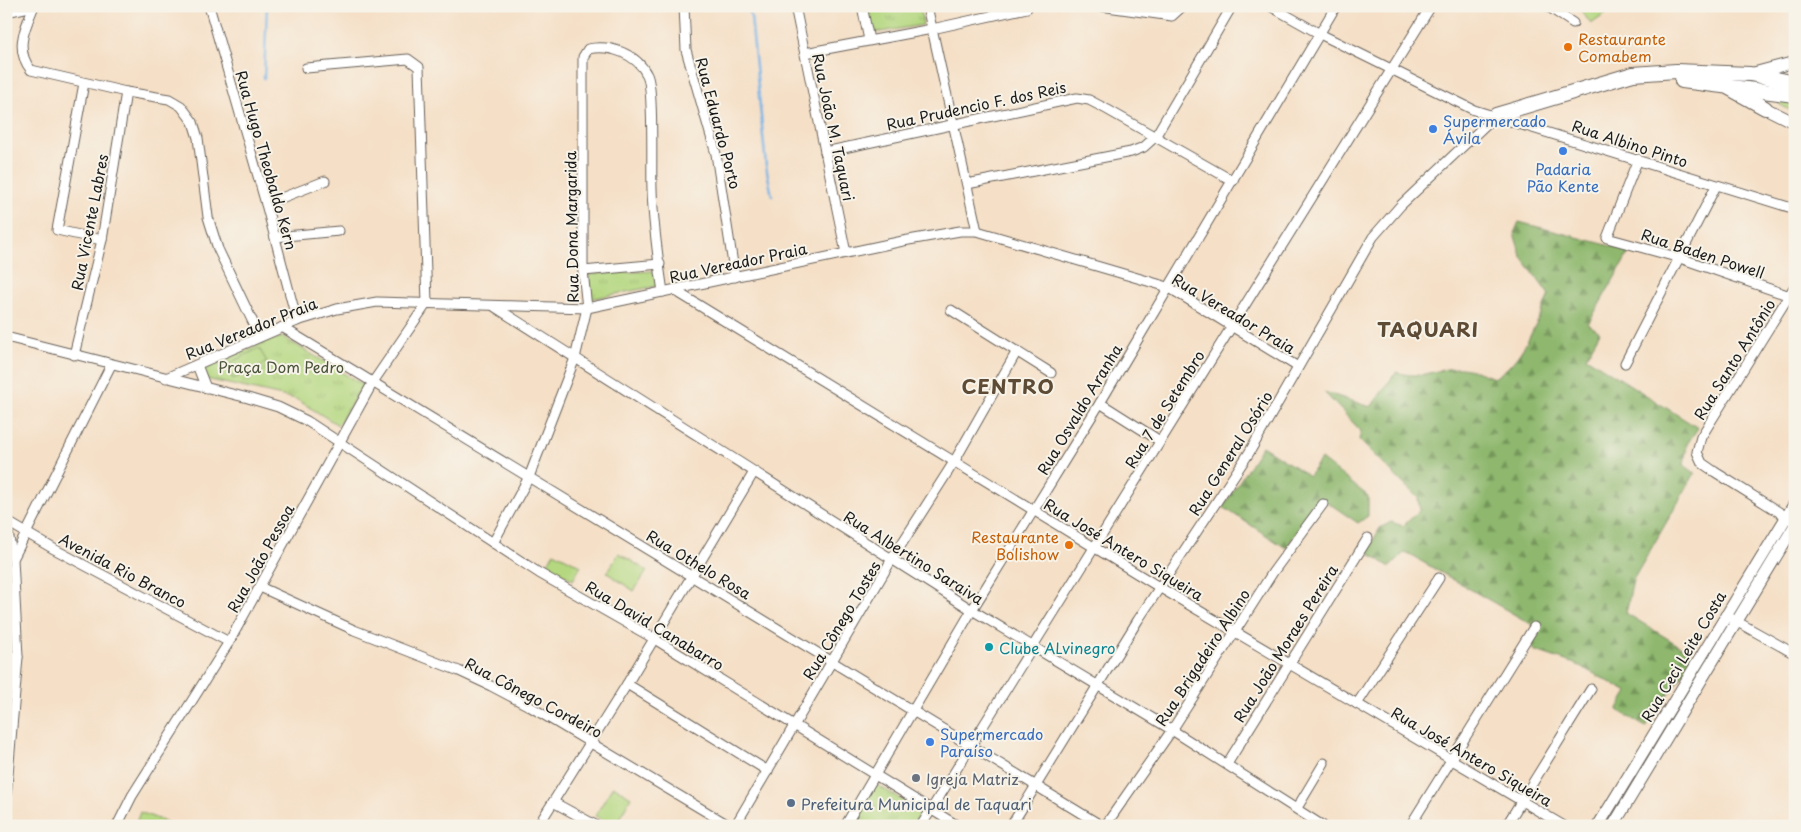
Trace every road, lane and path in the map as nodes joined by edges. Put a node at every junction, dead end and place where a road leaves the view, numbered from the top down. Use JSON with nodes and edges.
{"nodes":[{"id":1,"x":34,"y":6,"type":"edge"},
{"id":2,"x":208,"y":6,"type":"edge"},
{"id":3,"x":684,"y":6,"type":"edge"},
{"id":4,"x":795,"y":6,"type":"edge"},
{"id":5,"x":862,"y":6,"type":"edge"},
{"id":6,"x":927,"y":6,"type":"edge"},
{"id":7,"x":1100,"y":6,"type":"edge"},
{"id":8,"x":1183,"y":6,"type":"edge"},
{"id":9,"x":1232,"y":6,"type":"edge"},
{"id":10,"x":1270,"y":6,"type":"edge"},
{"id":11,"x":1336,"y":6,"type":"edge"},
{"id":12,"x":1431,"y":6,"type":"edge"},
{"id":13,"x":1547,"y":6,"type":"edge"},
{"id":14,"x":1027,"y":8,"type":"dead end"},
{"id":15,"x":6,"y":12,"type":"edge"},
{"id":16,"x":1573,"y":23,"type":"dead end"},
{"id":17,"x":932,"y":29,"type":"junction"},
{"id":18,"x":1320,"y":34,"type":"junction"},
{"id":19,"x":869,"y":40,"type":"junction"},
{"id":20,"x":805,"y":53,"type":"junction"},
{"id":21,"x":1789,"y":64,"type":"edge"},
{"id":22,"x":306,"y":68,"type":"dead end"},
{"id":23,"x":1393,"y":68,"type":"junction"},
{"id":24,"x":1750,"y":74,"type":"junction"},
{"id":25,"x":1722,"y":78,"type":"junction"},
{"id":26,"x":1772,"y":78,"type":"junction"},
{"id":27,"x":84,"y":83,"type":"junction"},
{"id":28,"x":1795,"y":83,"type":"edge"},
{"id":29,"x":1749,"y":89,"type":"junction"},
{"id":30,"x":1766,"y":90,"type":"junction"},
{"id":31,"x":126,"y":92,"type":"junction"},
{"id":32,"x":1788,"y":94,"type":"edge"},
{"id":33,"x":1770,"y":109,"type":"junction"},
{"id":34,"x":1496,"y":116,"type":"junction"},
{"id":35,"x":953,"y":123,"type":"junction"},
{"id":36,"x":1795,"y":123,"type":"edge"},
{"id":37,"x":1155,"y":137,"type":"junction"},
{"id":38,"x":825,"y":152,"type":"junction"},
{"id":39,"x":1638,"y":159,"type":"junction"},
{"id":40,"x":325,"y":181,"type":"dead end"},
{"id":41,"x":1233,"y":181,"type":"junction"},
{"id":42,"x":967,"y":184,"type":"junction"},
{"id":43,"x":1716,"y":186,"type":"junction"},
{"id":44,"x":266,"y":204,"type":"junction"},
{"id":45,"x":1795,"y":209,"type":"edge"},
{"id":46,"x":339,"y":231,"type":"dead end"},
{"id":47,"x":977,"y":231,"type":"junction"},
{"id":48,"x":276,"y":237,"type":"junction"},
{"id":49,"x":102,"y":240,"type":"junction"},
{"id":50,"x":846,"y":253,"type":"junction"},
{"id":51,"x":1680,"y":258,"type":"junction"},
{"id":52,"x":660,"y":264,"type":"junction"},
{"id":53,"x":583,"y":271,"type":"junction"},
{"id":54,"x":735,"y":276,"type":"junction"},
{"id":55,"x":1795,"y":286,"type":"edge"},
{"id":56,"x":1168,"y":287,"type":"junction"},
{"id":57,"x":674,"y":290,"type":"junction"},
{"id":58,"x":663,"y":292,"type":"junction"},
{"id":59,"x":1790,"y":296,"type":"junction"},
{"id":60,"x":427,"y":303,"type":"junction"},
{"id":61,"x":494,"y":306,"type":"junction"},
{"id":62,"x":587,"y":308,"type":"junction"},
{"id":63,"x":951,"y":310,"type":"dead end"},
{"id":64,"x":297,"y":321,"type":"junction"},
{"id":65,"x":1232,"y":326,"type":"junction"},
{"id":66,"x":282,"y":327,"type":"junction"},
{"id":67,"x":6,"y":337,"type":"edge"},
{"id":68,"x":260,"y":337,"type":"junction"},
{"id":69,"x":1017,"y":351,"type":"junction"},
{"id":70,"x":74,"y":356,"type":"junction"},
{"id":71,"x":575,"y":358,"type":"junction"},
{"id":72,"x":1625,"y":364,"type":"dead end"},
{"id":73,"x":111,"y":365,"type":"junction"},
{"id":74,"x":197,"y":365,"type":"junction"},
{"id":75,"x":1298,"y":367,"type":"junction"},
{"id":76,"x":1051,"y":373,"type":"dead end"},
{"id":77,"x":166,"y":378,"type":"junction"},
{"id":78,"x":374,"y":382,"type":"junction"},
{"id":79,"x":206,"y":388,"type":"junction"},
{"id":80,"x":1100,"y":403,"type":"junction"},
{"id":81,"x":1160,"y":441,"type":"junction"},
{"id":82,"x":340,"y":444,"type":"junction"},
{"id":83,"x":954,"y":462,"type":"junction"},
{"id":84,"x":754,"y":472,"type":"junction"},
{"id":85,"x":529,"y":477,"type":"junction"},
{"id":86,"x":1795,"y":503,"type":"edge"},
{"id":87,"x":1323,"y":504,"type":"dead end"},
{"id":88,"x":1034,"y":510,"type":"junction"},
{"id":89,"x":1792,"y":521,"type":"edge"},
{"id":90,"x":6,"y":522,"type":"edge"},
{"id":91,"x":26,"y":532,"type":"junction"},
{"id":92,"x":1368,"y":538,"type":"dead end"},
{"id":93,"x":493,"y":543,"type":"junction"},
{"id":94,"x":1093,"y":547,"type":"junction"},
{"id":95,"x":13,"y":559,"type":"junction"},
{"id":96,"x":892,"y":560,"type":"junction"},
{"id":97,"x":691,"y":575,"type":"junction"},
{"id":98,"x":1438,"y":578,"type":"dead end"},
{"id":99,"x":260,"y":587,"type":"junction"},
{"id":100,"x":1159,"y":587,"type":"junction"},
{"id":101,"x":972,"y":610,"type":"junction"},
{"id":102,"x":1725,"y":615,"type":"junction"},
{"id":103,"x":1736,"y":621,"type":"junction"},
{"id":104,"x":1534,"y":627,"type":"dead end"},
{"id":105,"x":1234,"y":632,"type":"junction"},
{"id":106,"x":653,"y":638,"type":"junction"},
{"id":107,"x":229,"y":642,"type":"junction"},
{"id":108,"x":1033,"y":648,"type":"junction"},
{"id":109,"x":1795,"y":654,"type":"edge"},
{"id":110,"x":6,"y":656,"type":"edge"},
{"id":111,"x":18,"y":657,"type":"junction"},
{"id":112,"x":832,"y":661,"type":"junction"},
{"id":113,"x":1288,"y":663,"type":"junction"},
{"id":114,"x":627,"y":684,"type":"junction"},
{"id":115,"x":1097,"y":686,"type":"junction"},
{"id":116,"x":1591,"y":689,"type":"dead end"},
{"id":117,"x":1358,"y":704,"type":"junction"},
{"id":118,"x":913,"y":710,"type":"junction"},
{"id":119,"x":793,"y":726,"type":"junction"},
{"id":120,"x":1172,"y":730,"type":"junction"},
{"id":121,"x":590,"y":742,"type":"junction"},
{"id":122,"x":972,"y":745,"type":"junction"},
{"id":123,"x":1451,"y":759,"type":"junction"},
{"id":124,"x":1324,"y":763,"type":"dead end"},
{"id":125,"x":1226,"y":764,"type":"junction"},
{"id":126,"x":768,"y":771,"type":"junction"},
{"id":127,"x":876,"y":776,"type":"junction"},
{"id":128,"x":1628,"y":776,"type":"junction"},
{"id":129,"x":1639,"y":783,"type":"junction"},
{"id":130,"x":1036,"y":785,"type":"junction"},
{"id":131,"x":6,"y":798,"type":"edge"},
{"id":132,"x":1520,"y":800,"type":"junction"},
{"id":133,"x":553,"y":802,"type":"junction"},
{"id":134,"x":1297,"y":808,"type":"junction"},
{"id":135,"x":931,"y":810,"type":"junction"},
{"id":136,"x":539,"y":825,"type":"edge"},
{"id":137,"x":117,"y":826,"type":"edge"},
{"id":138,"x":597,"y":826,"type":"edge"},
{"id":139,"x":730,"y":826,"type":"edge"},
{"id":140,"x":735,"y":826,"type":"edge"},
{"id":141,"x":845,"y":826,"type":"edge"},
{"id":142,"x":921,"y":826,"type":"edge"},
{"id":143,"x":958,"y":826,"type":"edge"},
{"id":144,"x":1011,"y":826,"type":"edge"},
{"id":145,"x":1103,"y":826,"type":"edge"},
{"id":146,"x":1323,"y":826,"type":"edge"},
{"id":147,"x":1410,"y":826,"type":"edge"},
{"id":148,"x":1506,"y":826,"type":"edge"},
{"id":149,"x":1564,"y":826,"type":"edge"},
{"id":150,"x":1598,"y":826,"type":"edge"},
{"id":151,"x":1613,"y":826,"type":"edge"}],
"edges":[{"from":1,"to":15,"type":"street"},
{"from":1,"to":27,"type":"street"},
{"from":2,"to":44,"type":"street","name":"Rua Hugo Theobaldo Kern"},
{"from":3,"to":54,"type":"street","name":"Rua Eduardo Porto"},
{"from":4,"to":20,"type":"street","name":"Rua João M. Taquari"},
{"from":5,"to":19,"type":"street"},
{"from":6,"to":17,"type":"street"},
{"from":7,"to":8,"type":"street"},
{"from":9,"to":37,"type":"street"},
{"from":10,"to":18,"type":"street","name":"Rua Albino Pinto"},
{"from":11,"to":18,"type":"street","name":"Rua Osvaldo Aranha"},
{"from":12,"to":23,"type":"street","name":"Rua 7 de Setembro"},
{"from":13,"to":16,"type":"street"},
{"from":14,"to":17,"type":"street"},
{"from":17,"to":19,"type":"street"},
{"from":17,"to":35,"type":"street"},
{"from":18,"to":23,"type":"street","name":"Rua Albino Pinto"},
{"from":18,"to":41,"type":"street","name":"Rua Osvaldo Aranha"},
{"from":19,"to":20,"type":"street"},
{"from":20,"to":38,"type":"street","name":"Rua João M. Taquari"},
{"from":21,"to":24,"type":"street"},
{"from":21,"to":26,"type":"street"},
{"from":22,"to":60,"type":"street"},
{"from":23,"to":34,"type":"street","name":"Rua Albino Pinto"},
{"from":23,"to":65,"type":"street","name":"Rua 7 de Setembro"},
{"from":24,"to":25,"type":"main road"},
{"from":24,"to":26,"type":"main road"},
{"from":24,"to":29,"type":"street"},
{"from":25,"to":29,"type":"main road"},
{"from":25,"to":33,"type":"main road"},
{"from":25,"to":34,"type":"main road"},
{"from":26,"to":28,"type":"main road"},
{"from":26,"to":30,"type":"street"},
{"from":27,"to":31,"type":"street"},
{"from":27,"to":49,"type":"street"},
{"from":29,"to":30,"type":"main road"},
{"from":29,"to":33,"type":"street"},
{"from":30,"to":32,"type":"main road"},
{"from":30,"to":33,"type":"street"},
{"from":31,"to":49,"type":"street","name":"Rua Vicente Labres"},
{"from":31,"to":68,"type":"street"},
{"from":32,"to":33,"type":"main road"},
{"from":33,"to":36,"type":"street"},
{"from":34,"to":39,"type":"street","name":"Rua Albino Pinto"},
{"from":34,"to":75,"type":"street","name":"Rua General Osório"},
{"from":35,"to":37,"type":"street","name":"Rua Prudencio F. dos Reis"},
{"from":35,"to":38,"type":"street","name":"Rua Prudencio F. dos Reis"},
{"from":35,"to":42,"type":"street"},
{"from":37,"to":41,"type":"street","name":"Rua Prudencio F. dos Reis"},
{"from":37,"to":42,"type":"street"},
{"from":38,"to":50,"type":"street","name":"Rua João M. Taquari"},
{"from":39,"to":43,"type":"street","name":"Rua Albino Pinto"},
{"from":39,"to":51,"type":"street","name":"Rua Baden Powell"},
{"from":40,"to":44,"type":"street"},
{"from":41,"to":56,"type":"street","name":"Rua Osvaldo Aranha"},
{"from":42,"to":47,"type":"street"},
{"from":43,"to":45,"type":"street","name":"Rua Albino Pinto"},
{"from":43,"to":51,"type":"street"},
{"from":44,"to":48,"type":"street","name":"Rua Hugo Theobaldo Kern"},
{"from":46,"to":48,"type":"street"},
{"from":47,"to":50,"type":"street","name":"Rua Vereador Praia"},
{"from":47,"to":56,"type":"street","name":"Rua Vereador Praia"},
{"from":48,"to":64,"type":"street","name":"Rua Hugo Theobaldo Kern"},
{"from":49,"to":70,"type":"street","name":"Rua Vicente Labres"},
{"from":50,"to":54,"type":"street","name":"Rua Vereador Praia"},
{"from":51,"to":59,"type":"street","name":"Rua Baden Powell"},
{"from":51,"to":72,"type":"street"},
{"from":52,"to":53,"type":"street"},
{"from":52,"to":53,"type":"street","name":"Rua Dona Margarida"},
{"from":52,"to":58,"type":"street"},
{"from":53,"to":62,"type":"street","name":"Rua Dona Margarida"},
{"from":54,"to":57,"type":"street","name":"Rua Vereador Praia"},
{"from":55,"to":59,"type":"street","name":"Rua Santo Antônio"},
{"from":56,"to":65,"type":"street","name":"Rua Vereador Praia"},
{"from":56,"to":80,"type":"street","name":"Rua Osvaldo Aranha"},
{"from":57,"to":58,"type":"street","name":"Rua Vereador Praia"},
{"from":57,"to":83,"type":"street","name":"Rua José Antero Siqueira"},
{"from":58,"to":62,"type":"street","name":"Rua Vereador Praia"},
{"from":59,"to":89,"type":"street","name":"Rua Santo Antônio"},
{"from":60,"to":61,"type":"street","name":"Rua Vereador Praia"},
{"from":60,"to":64,"type":"street","name":"Rua Vereador Praia"},
{"from":60,"to":78,"type":"street","name":"Rua João Pessoa"},
{"from":61,"to":62,"type":"street","name":"Rua Vereador Praia"},
{"from":61,"to":71,"type":"street","name":"Rua Albertino Saraiva"},
{"from":62,"to":71,"type":"street","name":"Rua Dona Margarida"},
{"from":63,"to":69,"type":"street"},
{"from":64,"to":66,"type":"street","name":"Rua Vereador Praia"},
{"from":65,"to":75,"type":"street","name":"Rua Vereador Praia"},
{"from":65,"to":81,"type":"street","name":"Rua 7 de Setembro"},
{"from":66,"to":68,"type":"street","name":"Rua Vereador Praia"},
{"from":66,"to":78,"type":"street","name":"Rua Othelo Rosa"},
{"from":67,"to":70,"type":"street","name":"Rua David Canabarro"},
{"from":68,"to":74,"type":"street","name":"Rua Vereador Praia"},
{"from":69,"to":76,"type":"street"},
{"from":69,"to":83,"type":"street","name":"Rua Cônego Tostes"},
{"from":70,"to":73,"type":"street","name":"Rua David Canabarro"},
{"from":71,"to":84,"type":"street","name":"Rua Albertino Saraiva"},
{"from":71,"to":85,"type":"street","name":"Rua Dona Margarida"},
{"from":73,"to":77,"type":"street","name":"Rua David Canabarro"},
{"from":73,"to":91,"type":"street"},
{"from":74,"to":77,"type":"street","name":"Rua Vereador Praia"},
{"from":74,"to":79,"type":"street"},
{"from":75,"to":100,"type":"street","name":"Rua General Osório"},
{"from":77,"to":79,"type":"street","name":"Rua David Canabarro"},
{"from":78,"to":82,"type":"street","name":"Rua João Pessoa"},
{"from":78,"to":85,"type":"street","name":"Rua Othelo Rosa"},
{"from":79,"to":82,"type":"street","name":"Rua David Canabarro"},
{"from":80,"to":81,"type":"street"},
{"from":80,"to":88,"type":"street","name":"Rua Osvaldo Aranha"},
{"from":81,"to":94,"type":"street","name":"Rua 7 de Setembro"},
{"from":82,"to":93,"type":"street","name":"Rua David Canabarro"},
{"from":82,"to":99,"type":"street","name":"Rua João Pessoa"},
{"from":83,"to":88,"type":"street","name":"Rua José Antero Siqueira"},
{"from":83,"to":96,"type":"street","name":"Rua Cônego Tostes"},
{"from":84,"to":96,"type":"street","name":"Rua Albertino Saraiva"},
{"from":84,"to":97,"type":"street"},
{"from":85,"to":93,"type":"street","name":"Rua Dona Margarida"},
{"from":85,"to":97,"type":"street","name":"Rua Othelo Rosa"},
{"from":86,"to":89,"type":"street","name":"Rua Ceci Leite Costa"},
{"from":87,"to":105,"type":"street","name":"Rua Brigadeiro Albino"},
{"from":88,"to":94,"type":"street","name":"Rua José Antero Siqueira"},
{"from":88,"to":101,"type":"street","name":"Rua Osvaldo Aranha"},
{"from":89,"to":102,"type":"street","name":"Rua Ceci Leite Costa"},
{"from":89,"to":103,"type":"street","name":"Rua Ceci Leite Costa"},
{"from":90,"to":91,"type":"street","name":"Avenida Rio Branco"},
{"from":90,"to":95,"type":"street"},
{"from":91,"to":95,"type":"street"},
{"from":91,"to":107,"type":"street","name":"Avenida Rio Branco"},
{"from":92,"to":113,"type":"street","name":"Rua João Moraes Pereira"},
{"from":93,"to":106,"type":"street","name":"Rua David Canabarro"},
{"from":94,"to":100,"type":"street","name":"Rua José Antero Siqueira"},
{"from":94,"to":108,"type":"street","name":"Rua 7 de Setembro"},
{"from":95,"to":111,"type":"street"},
{"from":96,"to":101,"type":"street","name":"Rua Albertino Saraiva"},
{"from":96,"to":112,"type":"street","name":"Rua Cônego Tostes"},
{"from":97,"to":106,"type":"street"},
{"from":97,"to":112,"type":"street","name":"Rua Othelo Rosa"},
{"from":98,"to":117,"type":"street"},
{"from":99,"to":107,"type":"street","name":"Rua João Pessoa"},
{"from":99,"to":121,"type":"street","name":"Rua Cônego Cordeiro"},
{"from":100,"to":105,"type":"street","name":"Rua José Antero Siqueira"},
{"from":100,"to":115,"type":"street","name":"Rua General Osório"},
{"from":101,"to":108,"type":"street","name":"Rua Albertino Saraiva"},
{"from":101,"to":118,"type":"street","name":"Rua Osvaldo Aranha"},
{"from":102,"to":103,"type":"street"},
{"from":102,"to":128,"type":"street","name":"Rua Ceci Leite Costa"},
{"from":103,"to":109,"type":"street"},
{"from":103,"to":129,"type":"street","name":"Rua Ceci Leite Costa"},
{"from":104,"to":123,"type":"street"},
{"from":105,"to":113,"type":"street","name":"Rua José Antero Siqueira"},
{"from":105,"to":120,"type":"street","name":"Rua Brigadeiro Albino"},
{"from":106,"to":114,"type":"street"},
{"from":106,"to":119,"type":"street","name":"Rua David Canabarro"},
{"from":107,"to":137,"type":"street","name":"Rua João Pessoa"},
{"from":108,"to":115,"type":"street","name":"Rua Albertino Saraiva"},
{"from":108,"to":122,"type":"street","name":"Rua 7 de Setembro"},
{"from":110,"to":111,"type":"street"},
{"from":111,"to":131,"type":"street"},
{"from":112,"to":118,"type":"street","name":"Rua Othelo Rosa"},
{"from":112,"to":119,"type":"street","name":"Rua Cônego Tostes"},
{"from":113,"to":117,"type":"street","name":"Rua José Antero Siqueira"},
{"from":113,"to":125,"type":"street","name":"Rua João Moraes Pereira"},
{"from":114,"to":121,"type":"street"},
{"from":114,"to":126,"type":"street"},
{"from":115,"to":120,"type":"street","name":"Rua Albertino Saraiva"},
{"from":115,"to":130,"type":"street","name":"Rua General Osório"},
{"from":116,"to":132,"type":"street"},
{"from":117,"to":123,"type":"street","name":"Rua José Antero Siqueira"},
{"from":118,"to":122,"type":"street","name":"Rua Othelo Rosa"},
{"from":118,"to":127,"type":"street","name":"Rua Osvaldo Aranha"},
{"from":119,"to":126,"type":"street","name":"Rua Cônego Tostes"},
{"from":119,"to":127,"type":"street","name":"Rua David Canabarro"},
{"from":120,"to":125,"type":"street","name":"Rua Albertino Saraiva"},
{"from":120,"to":145,"type":"street","name":"Rua Brigadeiro Albino"},
{"from":121,"to":133,"type":"street"},
{"from":121,"to":139,"type":"street","name":"Rua Cônego Cordeiro"},
{"from":122,"to":130,"type":"street","name":"Rua Othelo Rosa"},
{"from":122,"to":135,"type":"street","name":"Rua 7 de Setembro"},
{"from":123,"to":132,"type":"street","name":"Rua José Antero Siqueira"},
{"from":123,"to":147,"type":"street"},
{"from":124,"to":134,"type":"street"},
{"from":125,"to":134,"type":"street","name":"Rua Albertino Saraiva"},
{"from":126,"to":140,"type":"street","name":"Rua Cônego Tostes"},
{"from":127,"to":135,"type":"street","name":"Rua David Canabarro"},
{"from":127,"to":141,"type":"street","name":"Rua Osvaldo Aranha"},
{"from":128,"to":129,"type":"street"},
{"from":128,"to":150,"type":"street","name":"Rua Ceci Leite Costa"},
{"from":129,"to":151,"type":"street","name":"Rua Ceci Leite Costa"},
{"from":130,"to":144,"type":"street","name":"Rua General Osório"},
{"from":130,"to":145,"type":"street","name":"Rua Othelo Rosa"},
{"from":132,"to":148,"type":"street"},
{"from":132,"to":149,"type":"street","name":"Rua José Antero Siqueira"},
{"from":133,"to":136,"type":"street"},
{"from":133,"to":138,"type":"street"},
{"from":134,"to":146,"type":"street","name":"Rua Albertino Saraiva"},
{"from":135,"to":142,"type":"street","name":"Rua 7 de Setembro"},
{"from":135,"to":143,"type":"street","name":"Rua David Canabarro"}]}
